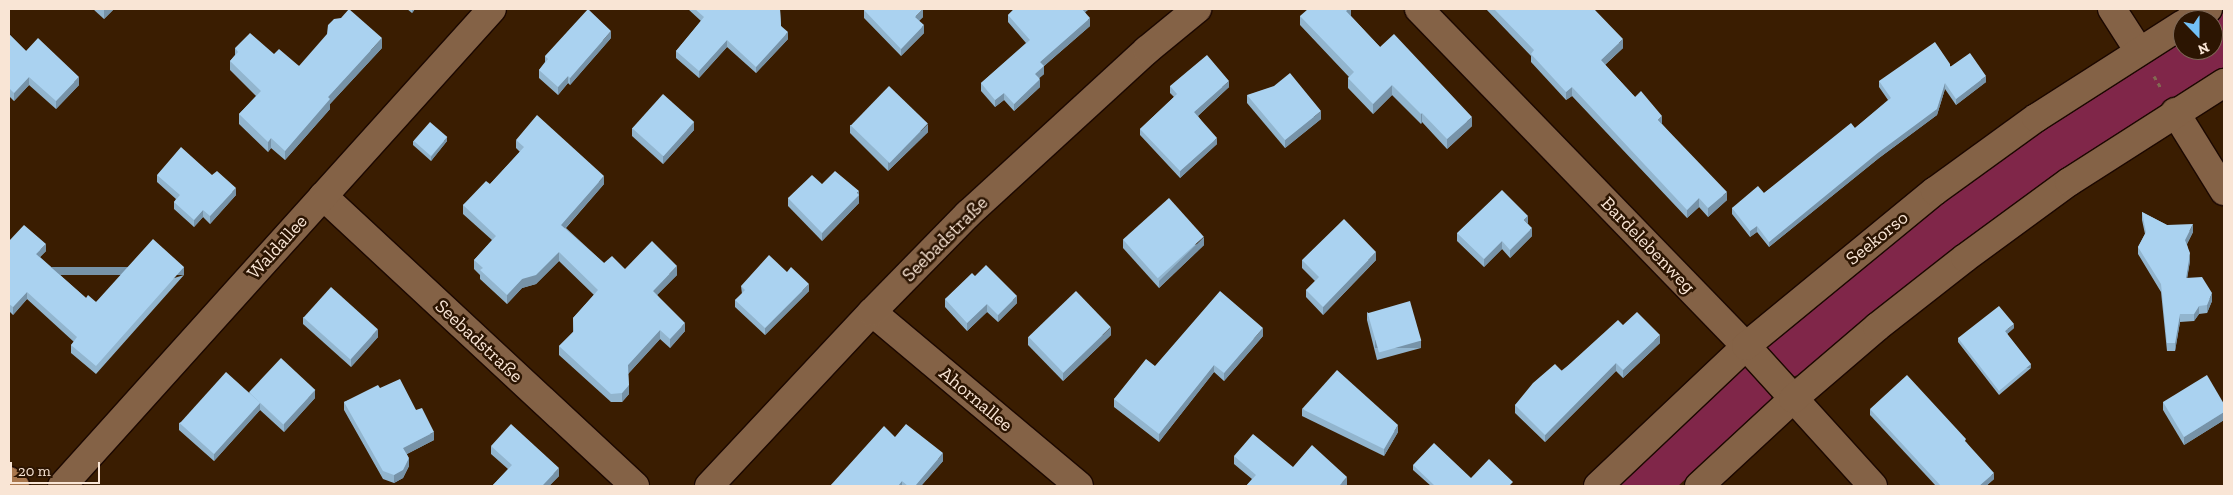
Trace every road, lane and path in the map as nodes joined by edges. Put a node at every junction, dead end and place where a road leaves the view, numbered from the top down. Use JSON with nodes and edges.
{"nodes":[{"id":1,"x":492,"y":9,"type":"edge"},
{"id":2,"x":1197,"y":9,"type":"edge"},
{"id":3,"x":1419,"y":9,"type":"edge"},
{"id":4,"x":2112,"y":9,"type":"edge"},
{"id":5,"x":2173,"y":30,"type":"edge"},
{"id":6,"x":2139,"y":51,"type":"junction"},
{"id":7,"x":2224,"y":83,"type":"edge"},
{"id":8,"x":2175,"y":112,"type":"junction"},
{"id":9,"x":2224,"y":191,"type":"edge"},
{"id":10,"x":323,"y":196,"type":"junction"},
{"id":11,"x":872,"y":312,"type":"junction"},
{"id":12,"x":1746,"y":346,"type":"junction"},
{"id":13,"x":1793,"y":399,"type":"junction"},
{"id":14,"x":9,"y":480,"type":"edge"},
{"id":15,"x":15,"y":486,"type":"edge"},
{"id":16,"x":62,"y":486,"type":"edge"},
{"id":17,"x":635,"y":486,"type":"edge"},
{"id":18,"x":709,"y":486,"type":"edge"},
{"id":19,"x":1079,"y":486,"type":"edge"},
{"id":20,"x":1598,"y":486,"type":"edge"},
{"id":21,"x":1699,"y":486,"type":"edge"},
{"id":22,"x":1873,"y":486,"type":"edge"}],
"edges":[{"from":1,"to":10,"type":"street","name":"Waldallee"},
{"from":2,"to":11,"type":"street","name":"Seebadstraße"},
{"from":3,"to":12,"type":"street","name":"Bardelebenweg"},
{"from":4,"to":6,"type":"street"},
{"from":5,"to":6,"type":"street","name":"Seekorso"},
{"from":6,"to":8,"type":"path"},
{"from":6,"to":12,"type":"street","name":"Seekorso"},
{"from":7,"to":8,"type":"street"},
{"from":8,"to":9,"type":"street"},
{"from":8,"to":13,"type":"street"},
{"from":10,"to":16,"type":"street","name":"Waldallee"},
{"from":10,"to":17,"type":"street","name":"Seebadstraße"},
{"from":11,"to":18,"type":"street","name":"Seebadstraße"},
{"from":11,"to":19,"type":"street","name":"Ahornallee"},
{"from":12,"to":13,"type":"street","name":"Bardelebenweg"},
{"from":12,"to":20,"type":"street","name":"Seekorso"},
{"from":13,"to":21,"type":"street"},
{"from":13,"to":22,"type":"street","name":"Bardelebenweg"},
{"from":14,"to":15,"type":"main road"}]}
